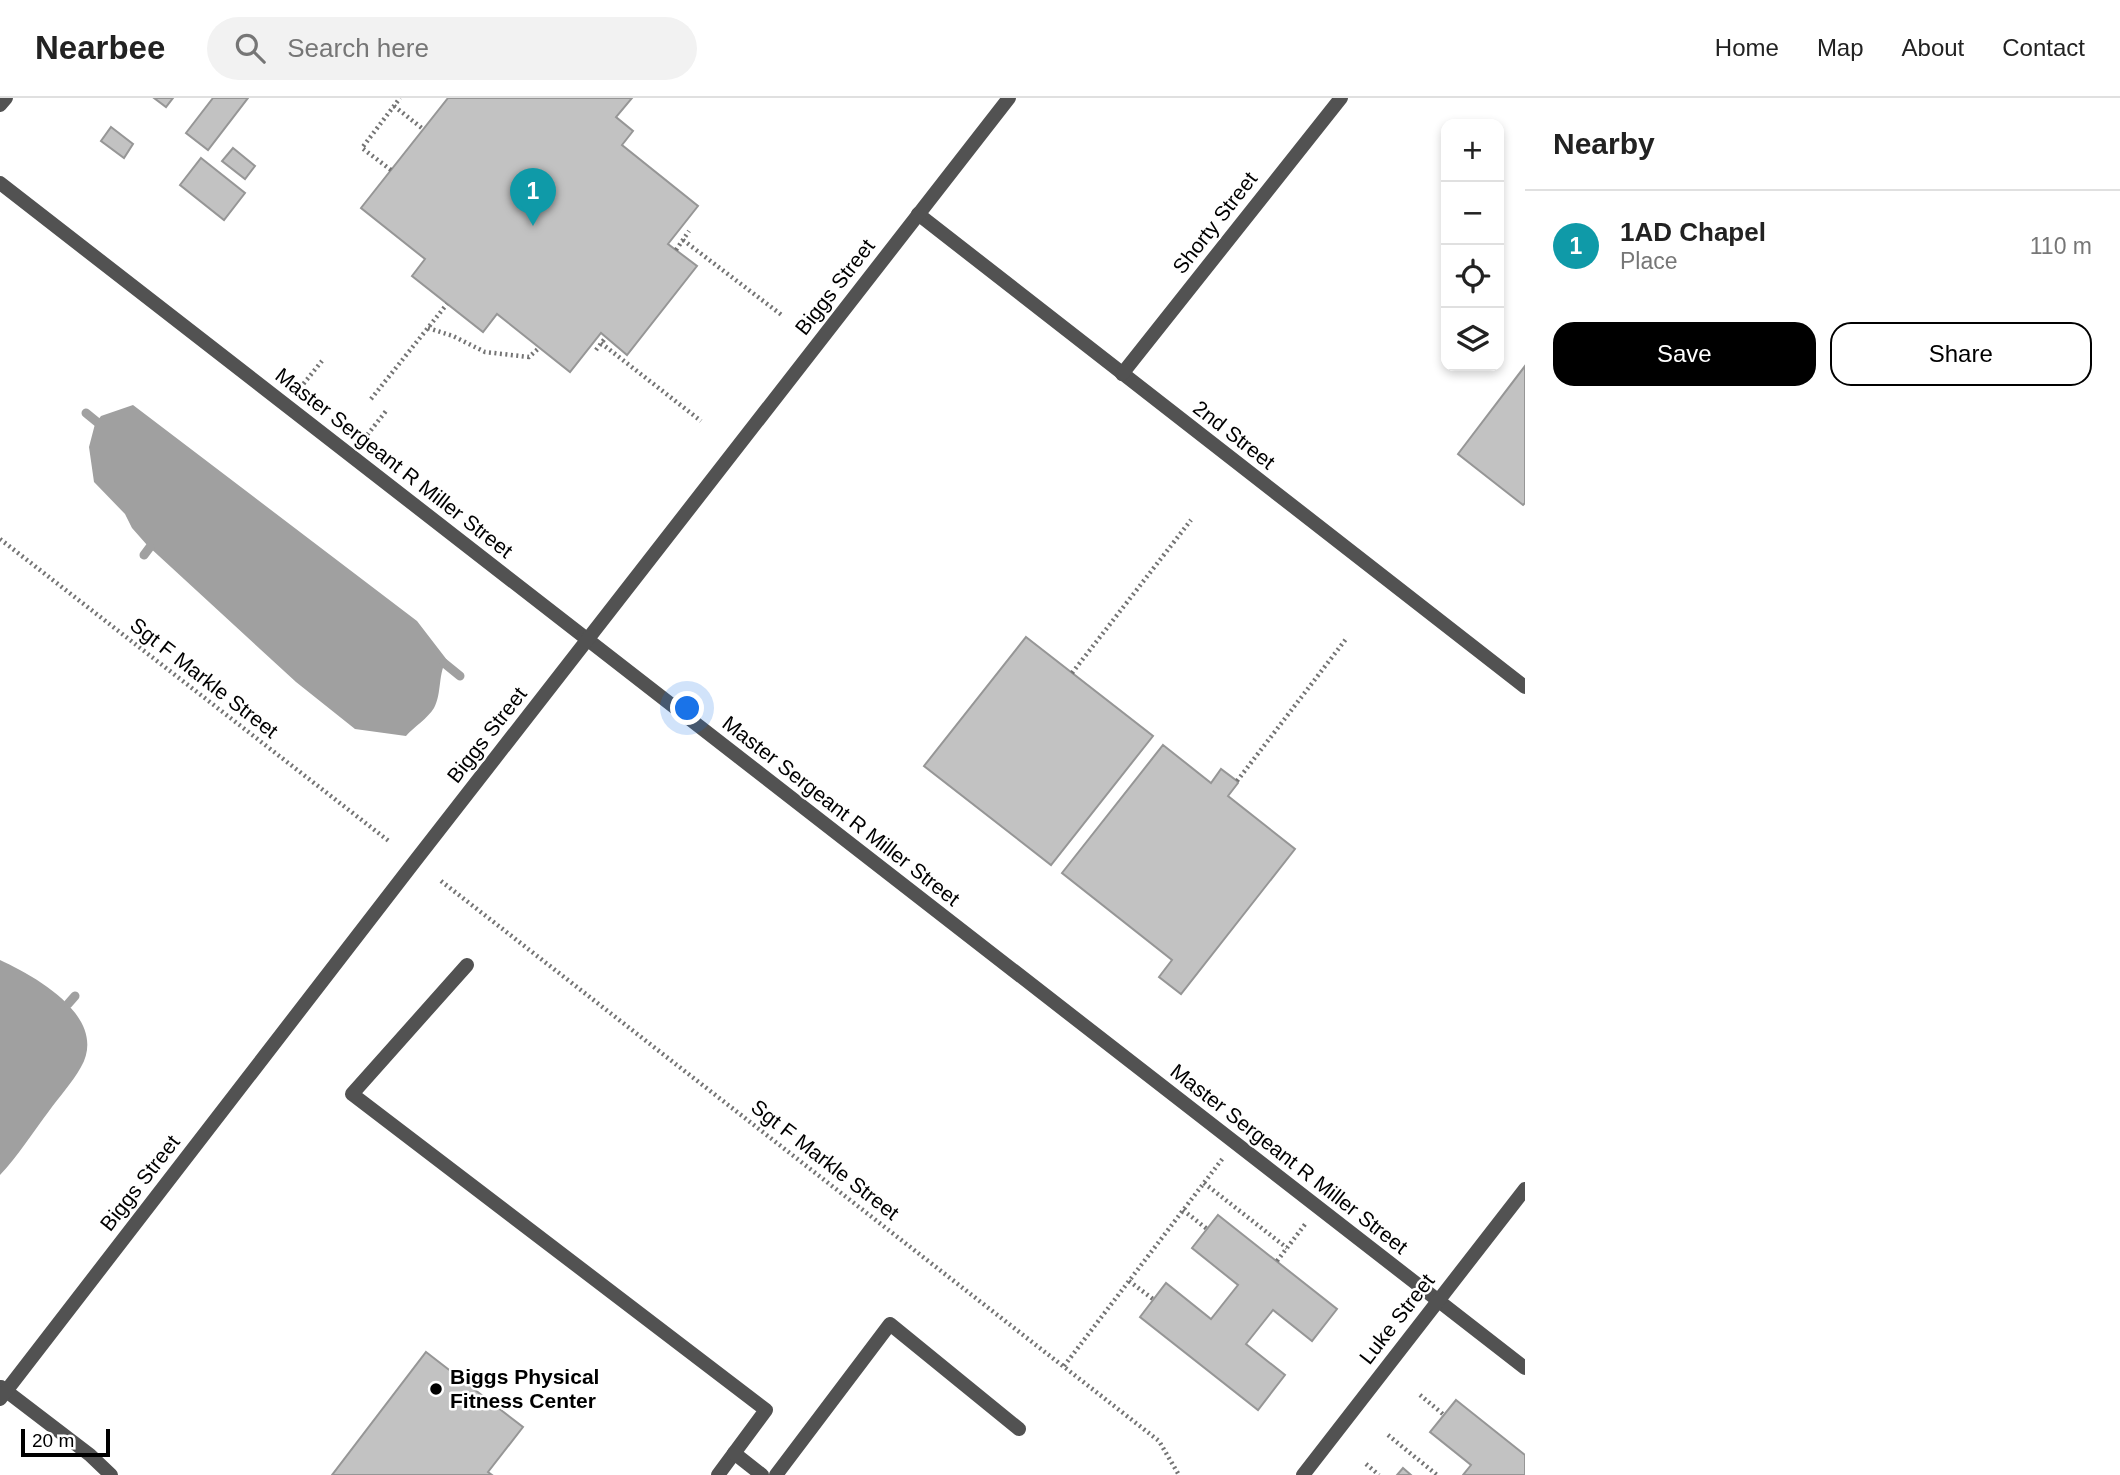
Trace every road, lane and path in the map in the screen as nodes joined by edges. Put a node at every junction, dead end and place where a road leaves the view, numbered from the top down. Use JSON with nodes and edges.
{"nodes":[{"id":1,"x":6,"y":98,"type":"edge"},
{"id":2,"x":400,"y":98,"type":"edge"},
{"id":3,"x":1009,"y":98,"type":"edge"},
{"id":4,"x":1340,"y":98,"type":"edge"},
{"id":5,"x":0,"y":105,"type":"edge"},
{"id":6,"x":394,"y":106,"type":"junction"},
{"id":7,"x":423,"y":130,"type":"dead end"},
{"id":8,"x":391,"y":170,"type":"dead end"},
{"id":9,"x":0,"y":183,"type":"edge"},
{"id":10,"x":918,"y":215,"type":"junction"},
{"id":11,"x":689,"y":231,"type":"dead end"},
{"id":12,"x":683,"y":240,"type":"junction"},
{"id":13,"x":676,"y":250,"type":"dead end"},
{"id":14,"x":447,"y":304,"type":"dead end"},
{"id":15,"x":783,"y":316,"type":"dead end"},
{"id":16,"x":428,"y":328,"type":"junction"},
{"id":17,"x":606,"y":337,"type":"dead end"},
{"id":18,"x":601,"y":343,"type":"junction"},
{"id":19,"x":539,"y":348,"type":"dead end"},
{"id":20,"x":596,"y":350,"type":"dead end"},
{"id":21,"x":322,"y":361,"type":"dead end"},
{"id":22,"x":1122,"y":374,"type":"junction"},
{"id":23,"x":372,"y":399,"type":"dead end"},
{"id":24,"x":286,"y":405,"type":"junction"},
{"id":25,"x":386,"y":411,"type":"dead end"},
{"id":26,"x":701,"y":421,"type":"dead end"},
{"id":27,"x":351,"y":456,"type":"junction"},
{"id":28,"x":1191,"y":520,"type":"dead end"},
{"id":29,"x":0,"y":539,"type":"edge"},
{"id":30,"x":1346,"y":639,"type":"dead end"},
{"id":31,"x":588,"y":640,"type":"junction"},
{"id":32,"x":1072,"y":673,"type":"dead end"},
{"id":33,"x":1525,"y":687,"type":"edge"},
{"id":34,"x":1237,"y":781,"type":"dead end"},
{"id":35,"x":390,"y":842,"type":"dead end"},
{"id":36,"x":441,"y":881,"type":"dead end"},
{"id":37,"x":467,"y":965,"type":"dead end"},
{"id":38,"x":1235,"y":1143,"type":"junction"},
{"id":39,"x":1204,"y":1183,"type":"junction"},
{"id":40,"x":1525,"y":1189,"type":"edge"},
{"id":41,"x":1318,"y":1208,"type":"junction"},
{"id":42,"x":1183,"y":1210,"type":"junction"},
{"id":43,"x":1207,"y":1229,"type":"dead end"},
{"id":44,"x":1287,"y":1248,"type":"junction"},
{"id":45,"x":1277,"y":1261,"type":"dead end"},
{"id":46,"x":1129,"y":1280,"type":"junction"},
{"id":47,"x":1153,"y":1299,"type":"dead end"},
{"id":48,"x":1438,"y":1301,"type":"junction"},
{"id":49,"x":1064,"y":1366,"type":"junction"},
{"id":50,"x":1525,"y":1368,"type":"edge"},
{"id":51,"x":2,"y":1392,"type":"edge"},
{"id":52,"x":1420,"y":1395,"type":"dead end"},
{"id":53,"x":1444,"y":1415,"type":"dead end"},
{"id":54,"x":1019,"y":1429,"type":"dead end"},
{"id":55,"x":1388,"y":1435,"type":"dead end"},
{"id":56,"x":734,"y":1453,"type":"junction"},
{"id":57,"x":1366,"y":1464,"type":"dead end"},
{"id":58,"x":111,"y":1475,"type":"edge"},
{"id":59,"x":718,"y":1475,"type":"edge"},
{"id":60,"x":762,"y":1475,"type":"edge"},
{"id":61,"x":776,"y":1475,"type":"edge"},
{"id":62,"x":1179,"y":1475,"type":"edge"},
{"id":63,"x":1303,"y":1475,"type":"edge"},
{"id":64,"x":1379,"y":1475,"type":"edge"},
{"id":65,"x":1437,"y":1475,"type":"edge"}],
"edges":[{"from":1,"to":5,"type":"street"},
{"from":2,"to":6,"type":"path"},
{"from":3,"to":10,"type":"street","name":"Biggs Street"},
{"from":4,"to":22,"type":"street","name":"Shorty Street"},
{"from":6,"to":7,"type":"path"},
{"from":6,"to":8,"type":"path"},
{"from":9,"to":24,"type":"street","name":"Master Sergeant R Miller Street"},
{"from":10,"to":22,"type":"street","name":"2nd Street"},
{"from":10,"to":31,"type":"street","name":"Biggs Street"},
{"from":11,"to":12,"type":"path"},
{"from":12,"to":13,"type":"path"},
{"from":12,"to":15,"type":"path"},
{"from":14,"to":16,"type":"path"},
{"from":16,"to":19,"type":"path"},
{"from":16,"to":23,"type":"path"},
{"from":17,"to":18,"type":"path"},
{"from":18,"to":20,"type":"path"},
{"from":18,"to":26,"type":"path"},
{"from":21,"to":24,"type":"path"},
{"from":22,"to":33,"type":"street","name":"2nd Street"},
{"from":24,"to":27,"type":"street","name":"Master Sergeant R Miller Street"},
{"from":25,"to":27,"type":"path"},
{"from":27,"to":31,"type":"street","name":"Master Sergeant R Miller Street"},
{"from":28,"to":32,"type":"path"},
{"from":29,"to":35,"type":"path","name":"Sgt F Markle Street"},
{"from":30,"to":34,"type":"path"},
{"from":31,"to":38,"type":"street","name":"Master Sergeant R Miller Street"},
{"from":31,"to":51,"type":"street","name":"Biggs Street"},
{"from":36,"to":49,"type":"path","name":"Sgt F Markle Street"},
{"from":37,"to":56,"type":"street"},
{"from":38,"to":39,"type":"path"},
{"from":38,"to":41,"type":"street","name":"Master Sergeant R Miller Street"},
{"from":39,"to":42,"type":"path"},
{"from":39,"to":44,"type":"path"},
{"from":40,"to":48,"type":"street","name":"Luke Street"},
{"from":41,"to":44,"type":"path"},
{"from":41,"to":48,"type":"street","name":"Master Sergeant R Miller Street"},
{"from":42,"to":43,"type":"path"},
{"from":42,"to":46,"type":"path"},
{"from":44,"to":45,"type":"path"},
{"from":46,"to":47,"type":"path"},
{"from":46,"to":49,"type":"path"},
{"from":48,"to":50,"type":"street","name":"Master Sergeant R Miller Street"},
{"from":48,"to":63,"type":"street","name":"Luke Street"},
{"from":49,"to":62,"type":"path","name":"Sgt F Markle Street"},
{"from":51,"to":58,"type":"street"},
{"from":52,"to":53,"type":"path"},
{"from":54,"to":61,"type":"street"},
{"from":55,"to":65,"type":"path"},
{"from":56,"to":59,"type":"street"},
{"from":56,"to":60,"type":"street"},
{"from":57,"to":64,"type":"path"}]}
